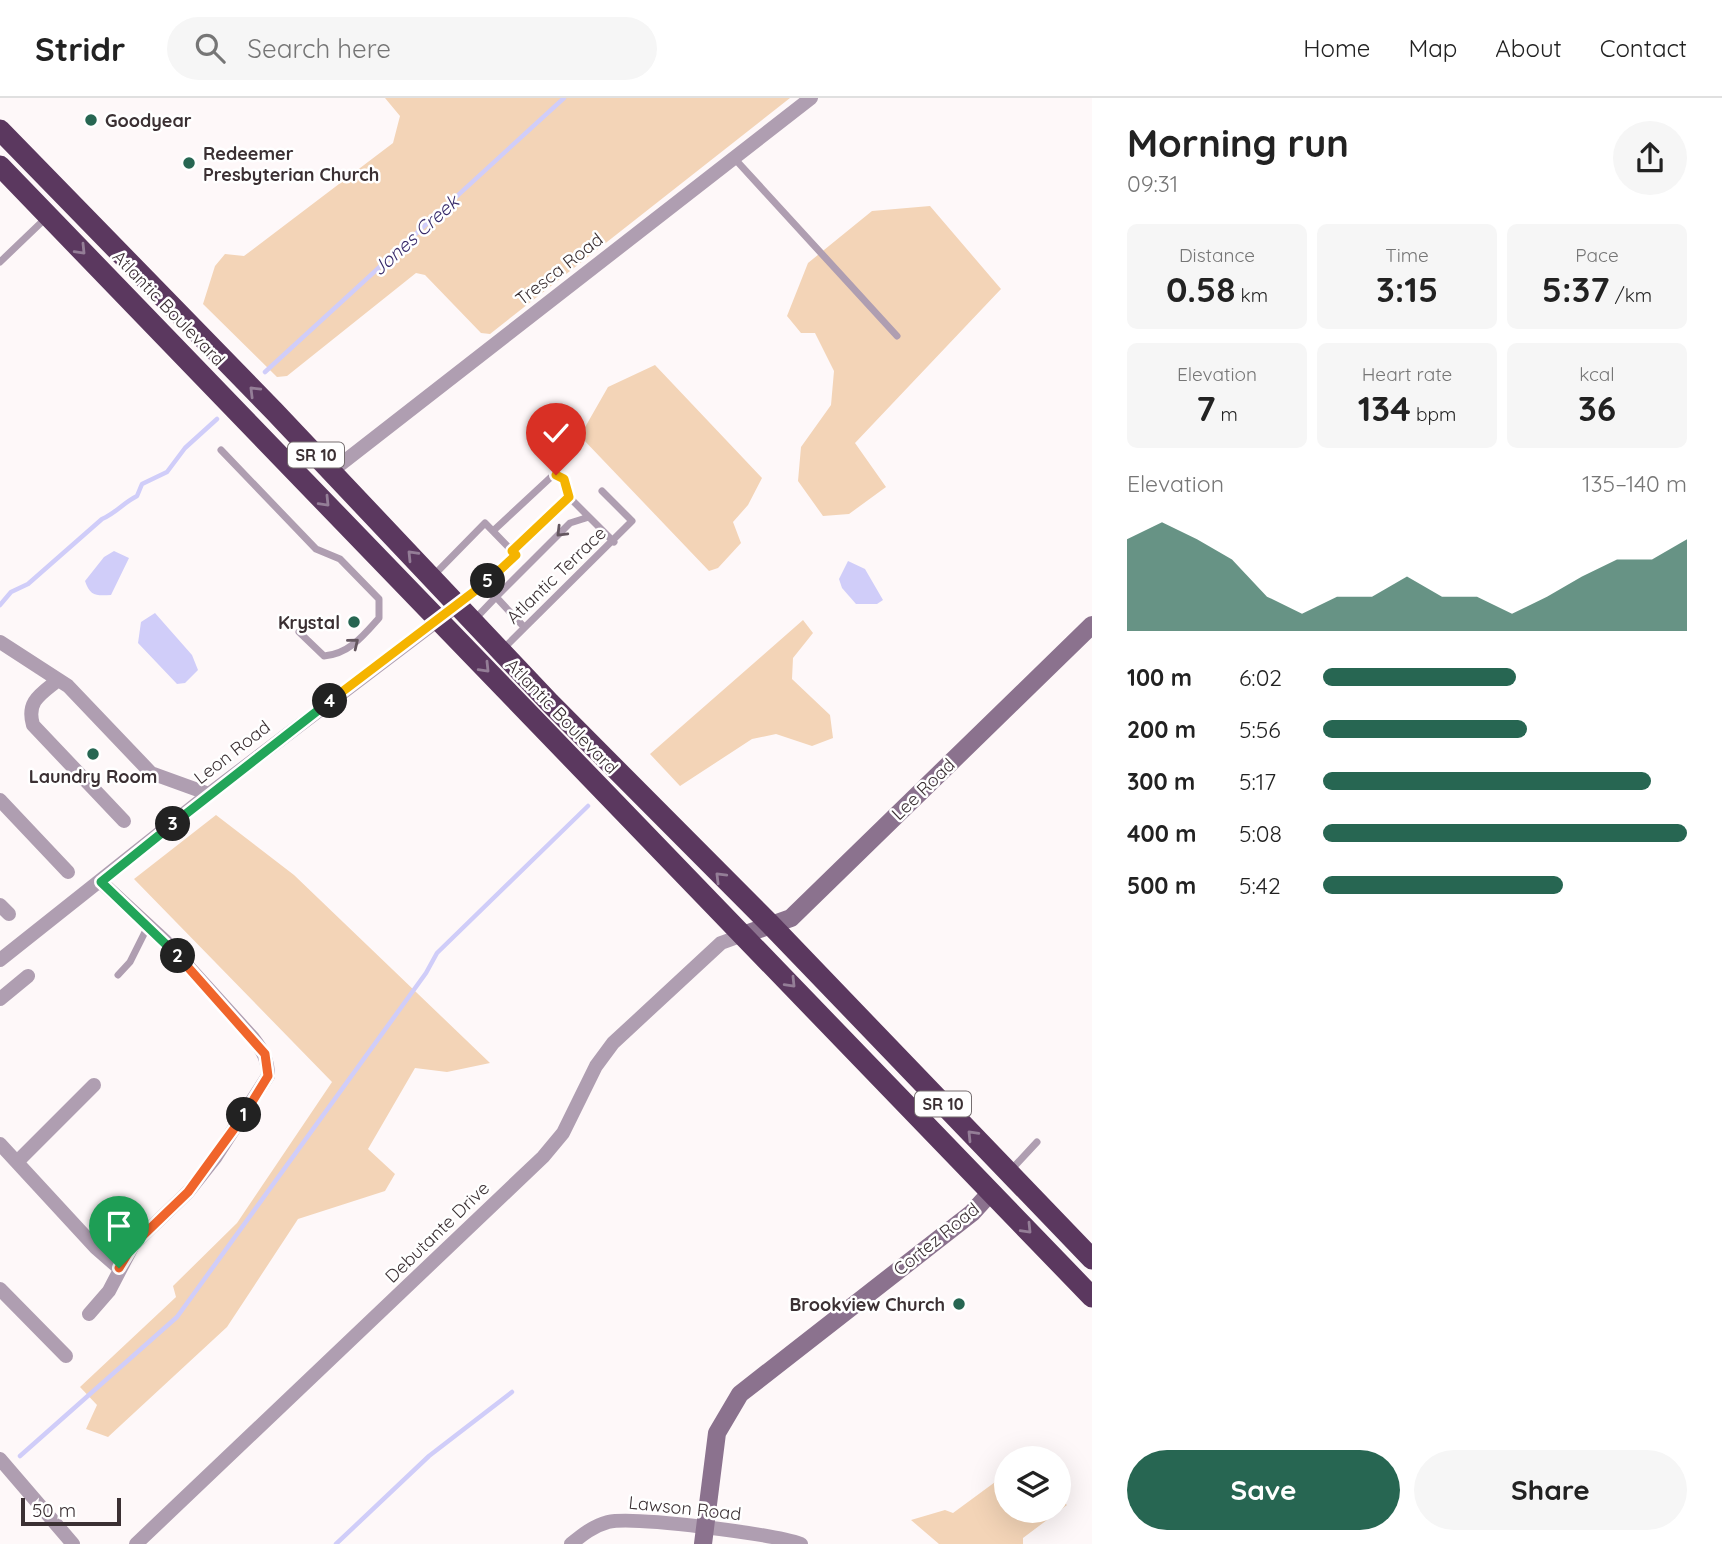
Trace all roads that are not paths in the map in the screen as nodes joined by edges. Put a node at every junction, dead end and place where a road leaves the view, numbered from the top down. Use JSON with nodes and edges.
{"nodes":[{"id":1,"x":811,"y":98,"type":"edge"},
{"id":2,"x":0,"y":130,"type":"edge"},
{"id":3,"x":733,"y":158,"type":"junction"},
{"id":4,"x":0,"y":166,"type":"edge"},
{"id":5,"x":48,"y":216,"type":"junction"},
{"id":6,"x":90,"y":226,"type":"junction"},
{"id":7,"x":0,"y":262,"type":"edge"},
{"id":8,"x":897,"y":336,"type":"dead end"},
{"id":9,"x":222,"y":450,"type":"dead end"},
{"id":10,"x":283,"y":458,"type":"junction"},
{"id":11,"x":332,"y":471,"type":"junction"},
{"id":12,"x":602,"y":491,"type":"dead end"},
{"id":13,"x":569,"y":497,"type":"junction"},
{"id":14,"x":589,"y":517,"type":"junction"},
{"id":15,"x":493,"y":531,"type":"junction"},
{"id":16,"x":614,"y":542,"type":"junction"},
{"id":17,"x":512,"y":551,"type":"junction"},
{"id":18,"x":432,"y":576,"type":"junction"},
{"id":19,"x":496,"y":597,"type":"junction"},
{"id":20,"x":458,"y":604,"type":"junction"},
{"id":21,"x":438,"y":620,"type":"junction"},
{"id":22,"x":474,"y":621,"type":"junction"},
{"id":23,"x":1092,"y":625,"type":"edge"},
{"id":24,"x":524,"y":627,"type":"junction"},
{"id":25,"x":299,"y":632,"type":"dead end"},
{"id":26,"x":0,"y":642,"type":"edge"},
{"id":27,"x":501,"y":650,"type":"junction"},
{"id":28,"x":58,"y":680,"type":"junction"},
{"id":29,"x":209,"y":794,"type":"junction"},
{"id":30,"x":0,"y":800,"type":"edge"},
{"id":31,"x":124,"y":821,"type":"dead end"},
{"id":32,"x":68,"y":872,"type":"dead end"},
{"id":33,"x":101,"y":882,"type":"junction"},
{"id":34,"x":770,"y":924,"type":"junction"},
{"id":35,"x":148,"y":926,"type":"junction"},
{"id":36,"x":743,"y":935,"type":"junction"},
{"id":37,"x":0,"y":960,"type":"edge"},
{"id":38,"x":118,"y":975,"type":"dead end"},
{"id":39,"x":28,"y":976,"type":"dead end"},
{"id":40,"x":0,"y":999,"type":"edge"},
{"id":41,"x":94,"y":1085,"type":"dead end"},
{"id":42,"x":1037,"y":1142,"type":"dead end"},
{"id":43,"x":0,"y":1144,"type":"edge"},
{"id":44,"x":17,"y":1162,"type":"junction"},
{"id":45,"x":962,"y":1163,"type":"junction"},
{"id":46,"x":1008,"y":1172,"type":"junction"},
{"id":47,"x":991,"y":1192,"type":"junction"},
{"id":48,"x":1036,"y":1202,"type":"junction"},
{"id":49,"x":1092,"y":1259,"type":"edge"},
{"id":50,"x":119,"y":1268,"type":"junction"},
{"id":51,"x":0,"y":1289,"type":"edge"},
{"id":52,"x":1092,"y":1297,"type":"edge"},
{"id":53,"x":89,"y":1314,"type":"dead end"},
{"id":54,"x":66,"y":1356,"type":"dead end"},
{"id":55,"x":0,"y":1459,"type":"edge"},
{"id":56,"x":704,"y":1537,"type":"edge"},
{"id":57,"x":73,"y":1544,"type":"edge"},
{"id":58,"x":136,"y":1544,"type":"edge"},
{"id":59,"x":571,"y":1544,"type":"edge"},
{"id":60,"x":801,"y":1544,"type":"edge"}],
"edges":[{"from":1,"to":3,"type":"street","name":"Tresca Road"},
{"from":2,"to":6,"type":"highway","name":"Atlantic Boulevard","number":"SR 10"},
{"from":3,"to":8,"type":"lane"},
{"from":3,"to":11,"type":"street","name":"Tresca Road"},
{"from":4,"to":5,"type":"highway","name":"Atlantic Boulevard","number":"SR 10"},
{"from":5,"to":6,"type":"highway"},
{"from":5,"to":7,"type":"lane"},
{"from":5,"to":10,"type":"highway","name":"Atlantic Boulevard","number":"SR 10","one_way":true},
{"from":11,"to":6,"type":"highway","name":"Atlantic Boulevard","number":"SR 10","one_way":true},
{"from":25,"to":9,"type":"lane","one_way":true},
{"from":10,"to":11,"type":"highway"},
{"from":10,"to":21,"type":"highway","name":"Atlantic Boulevard","number":"SR 10","one_way":true},
{"from":18,"to":11,"type":"highway","name":"Atlantic Boulevard","number":"SR 10","one_way":true},
{"from":12,"to":16,"type":"lane","name":"Atlantic Terrace"},
{"from":13,"to":14,"type":"lane"},
{"from":13,"to":15,"type":"lane"},
{"from":13,"to":17,"type":"lane"},
{"from":14,"to":16,"type":"lane"},
{"from":14,"to":19,"type":"lane","one_way":true},
{"from":15,"to":17,"type":"lane"},
{"from":15,"to":18,"type":"lane"},
{"from":16,"to":24,"type":"lane","name":"Atlantic Terrace"},
{"from":17,"to":20,"type":"lane"},
{"from":18,"to":20,"type":"highway","name":"Atlantic Boulevard","number":"SR 10"},
{"from":19,"to":22,"type":"lane"},
{"from":19,"to":24,"type":"lane"},
{"from":20,"to":21,"type":"street","name":"Leon Road"},
{"from":20,"to":22,"type":"highway","name":"Atlantic Boulevard","number":"SR 10"},
{"from":21,"to":29,"type":"street","name":"Leon Road"},
{"from":21,"to":36,"type":"highway","name":"Atlantic Boulevard","number":"SR 10","one_way":true},
{"from":22,"to":27,"type":"highway","name":"Atlantic Boulevard","number":"SR 10"},
{"from":23,"to":34,"type":"street","name":"Lee Road"},
{"from":24,"to":27,"type":"lane","name":"Atlantic Terrace"},
{"from":26,"to":28,"type":"street"},
{"from":34,"to":27,"type":"highway","name":"Atlantic Boulevard","number":"SR 10","one_way":true},
{"from":28,"to":29,"type":"street"},
{"from":28,"to":31,"type":"street"},
{"from":29,"to":33,"type":"street","name":"Leon Road"},
{"from":30,"to":32,"type":"street"},
{"from":33,"to":35,"type":"street"},
{"from":33,"to":37,"type":"street","name":"Leon Road"},
{"from":34,"to":36,"type":"street","name":"Lee Road"},
{"from":46,"to":34,"type":"highway","name":"Atlantic Boulevard","number":"SR 10","one_way":true},
{"from":35,"to":38,"type":"lane"},
{"from":35,"to":50,"type":"street"},
{"from":36,"to":45,"type":"highway","name":"Atlantic Boulevard","number":"SR 10","one_way":true},
{"from":36,"to":58,"type":"street","name":"Debutante Drive"},
{"from":39,"to":40,"type":"street"},
{"from":41,"to":44,"type":"street"},
{"from":42,"to":46,"type":"lane"},
{"from":43,"to":44,"type":"street"},
{"from":44,"to":50,"type":"street"},
{"from":45,"to":46,"type":"highway"},
{"from":45,"to":47,"type":"highway","name":"Atlantic Boulevard","number":"SR 10"},
{"from":46,"to":48,"type":"highway","name":"Atlantic Boulevard","number":"SR 10"},
{"from":47,"to":48,"type":"highway"},
{"from":47,"to":52,"type":"highway","name":"Atlantic Boulevard","number":"SR 10","one_way":true},
{"from":47,"to":56,"type":"street","name":"Cortez Road"},
{"from":48,"to":49,"type":"highway","name":"Atlantic Boulevard","number":"SR 10"},
{"from":50,"to":53,"type":"street"},
{"from":51,"to":54,"type":"street"},
{"from":55,"to":57,"type":"street"},
{"from":56,"to":59,"type":"street","name":"Lawson Road"},
{"from":56,"to":60,"type":"street","name":"Lawson Road"}]}
